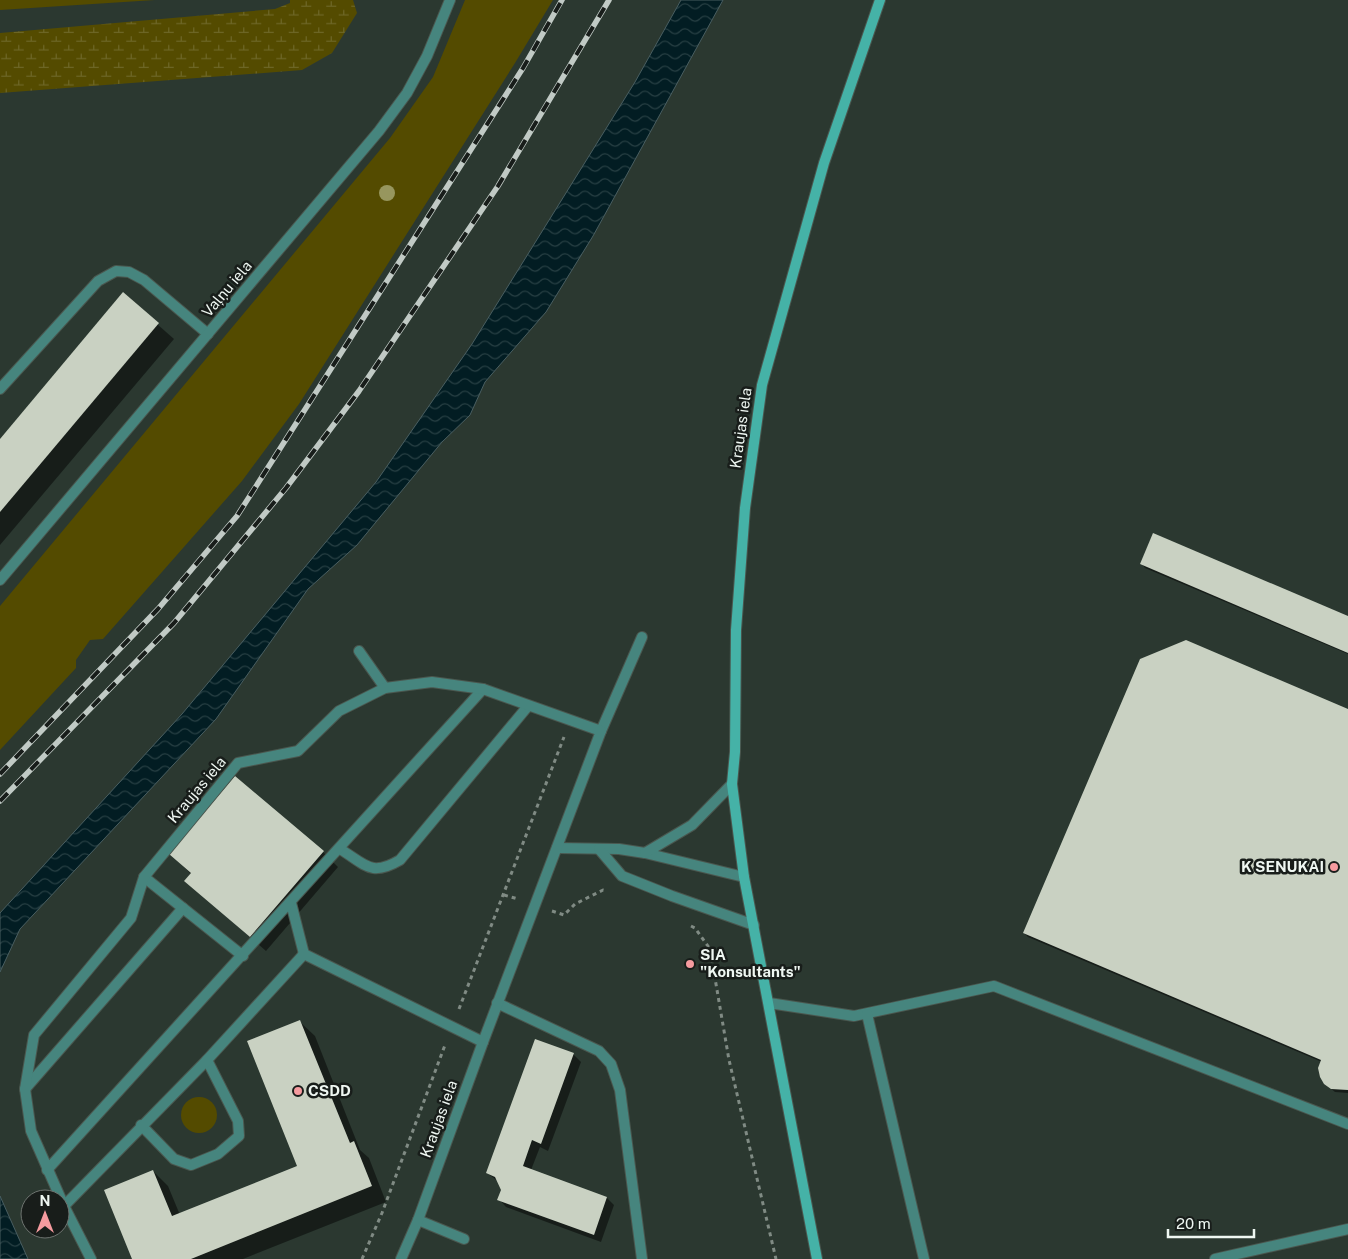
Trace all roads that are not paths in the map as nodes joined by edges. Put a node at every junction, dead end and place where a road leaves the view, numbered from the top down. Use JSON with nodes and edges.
{"nodes":[{"id":1,"x":450,"y":0,"type":"edge"},
{"id":2,"x":880,"y":0,"type":"edge"},
{"id":3,"x":208,"y":334,"type":"junction"},
{"id":4,"x":10,"y":376,"type":"junction"},
{"id":5,"x":0,"y":382,"type":"edge"},
{"id":6,"x":0,"y":389,"type":"edge"},
{"id":7,"x":0,"y":578,"type":"edge"},
{"id":8,"x":642,"y":636,"type":"dead end"},
{"id":9,"x":359,"y":651,"type":"dead end"},
{"id":10,"x":385,"y":688,"type":"junction"},
{"id":11,"x":483,"y":690,"type":"junction"},
{"id":12,"x":528,"y":706,"type":"junction"},
{"id":13,"x":601,"y":730,"type":"junction"},
{"id":14,"x":732,"y":784,"type":"junction"},
{"id":15,"x":557,"y":848,"type":"junction"},
{"id":16,"x":340,"y":849,"type":"junction"},
{"id":17,"x":598,"y":849,"type":"junction"},
{"id":18,"x":646,"y":853,"type":"junction"},
{"id":19,"x":744,"y":876,"type":"junction"},
{"id":20,"x":144,"y":877,"type":"junction"},
{"id":21,"x":291,"y":903,"type":"junction"},
{"id":22,"x":182,"y":908,"type":"junction"},
{"id":23,"x":754,"y":925,"type":"junction"},
{"id":24,"x":304,"y":954,"type":"junction"},
{"id":25,"x":243,"y":956,"type":"junction"},
{"id":26,"x":497,"y":1003,"type":"junction"},
{"id":27,"x":769,"y":1003,"type":"junction"},
{"id":28,"x":867,"y":1014,"type":"junction"},
{"id":29,"x":483,"y":1042,"type":"junction"},
{"id":30,"x":207,"y":1060,"type":"junction"},
{"id":31,"x":25,"y":1089,"type":"junction"},
{"id":32,"x":1348,"y":1124,"type":"edge"},
{"id":33,"x":142,"y":1125,"type":"junction"},
{"id":34,"x":47,"y":1170,"type":"junction"},
{"id":35,"x":56,"y":1189,"type":"edge"},
{"id":36,"x":70,"y":1200,"type":"edge"},
{"id":37,"x":70,"y":1218,"type":"edge"},
{"id":38,"x":418,"y":1220,"type":"junction"},
{"id":39,"x":1348,"y":1229,"type":"edge"},
{"id":40,"x":464,"y":1239,"type":"dead end"},
{"id":41,"x":91,"y":1259,"type":"edge"},
{"id":42,"x":400,"y":1259,"type":"edge"},
{"id":43,"x":642,"y":1259,"type":"edge"},
{"id":44,"x":817,"y":1259,"type":"edge"},
{"id":45,"x":924,"y":1259,"type":"edge"},
{"id":46,"x":1215,"y":1259,"type":"edge"}],
"edges":[{"from":1,"to":3,"type":"street","name":"Vaļņu iela"},
{"from":2,"to":14,"type":"street","name":"Kraujas iela"},
{"from":3,"to":4,"type":"street"},
{"from":3,"to":7,"type":"street","name":"Vaļņu iela"},
{"from":4,"to":5,"type":"street"},
{"from":4,"to":6,"type":"street"},
{"from":8,"to":13,"type":"street"},
{"from":9,"to":10,"type":"street"},
{"from":10,"to":11,"type":"street","name":"Kraujas iela"},
{"from":10,"to":20,"type":"street","name":"Kraujas iela"},
{"from":11,"to":12,"type":"street","name":"Kraujas iela"},
{"from":11,"to":16,"type":"street"},
{"from":12,"to":13,"type":"street","name":"Kraujas iela"},
{"from":12,"to":16,"type":"street"},
{"from":13,"to":15,"type":"street","name":"Kraujas iela"},
{"from":14,"to":18,"type":"street"},
{"from":14,"to":19,"type":"street","name":"Kraujas iela"},
{"from":15,"to":17,"type":"street"},
{"from":15,"to":26,"type":"street","name":"Kraujas iela"},
{"from":16,"to":21,"type":"street"},
{"from":17,"to":18,"type":"street"},
{"from":17,"to":23,"type":"street"},
{"from":18,"to":19,"type":"street"},
{"from":19,"to":23,"type":"street","name":"Kraujas iela"},
{"from":20,"to":22,"type":"street"},
{"from":20,"to":31,"type":"street","name":"Kraujas iela"},
{"from":21,"to":24,"type":"street"},
{"from":21,"to":25,"type":"street"},
{"from":22,"to":25,"type":"street"},
{"from":22,"to":31,"type":"street"},
{"from":23,"to":27,"type":"street","name":"Kraujas iela"},
{"from":24,"to":29,"type":"street"},
{"from":24,"to":30,"type":"street"},
{"from":25,"to":34,"type":"street"},
{"from":26,"to":29,"type":"street","name":"Kraujas iela"},
{"from":26,"to":43,"type":"street"},
{"from":27,"to":28,"type":"street"},
{"from":27,"to":44,"type":"street","name":"Kraujas iela"},
{"from":28,"to":32,"type":"street"},
{"from":28,"to":45,"type":"street"},
{"from":29,"to":38,"type":"street","name":"Kraujas iela"},
{"from":30,"to":33,"type":"street"},
{"from":30,"to":33,"type":"street"},
{"from":31,"to":34,"type":"street","name":"Kraujas iela"},
{"from":33,"to":36,"type":"street"},
{"from":34,"to":35,"type":"street","name":"Kraujas iela"},
{"from":37,"to":41,"type":"street","name":"Kraujas iela"},
{"from":38,"to":40,"type":"street"},
{"from":38,"to":42,"type":"street","name":"Kraujas iela"},
{"from":39,"to":46,"type":"street"}]}
